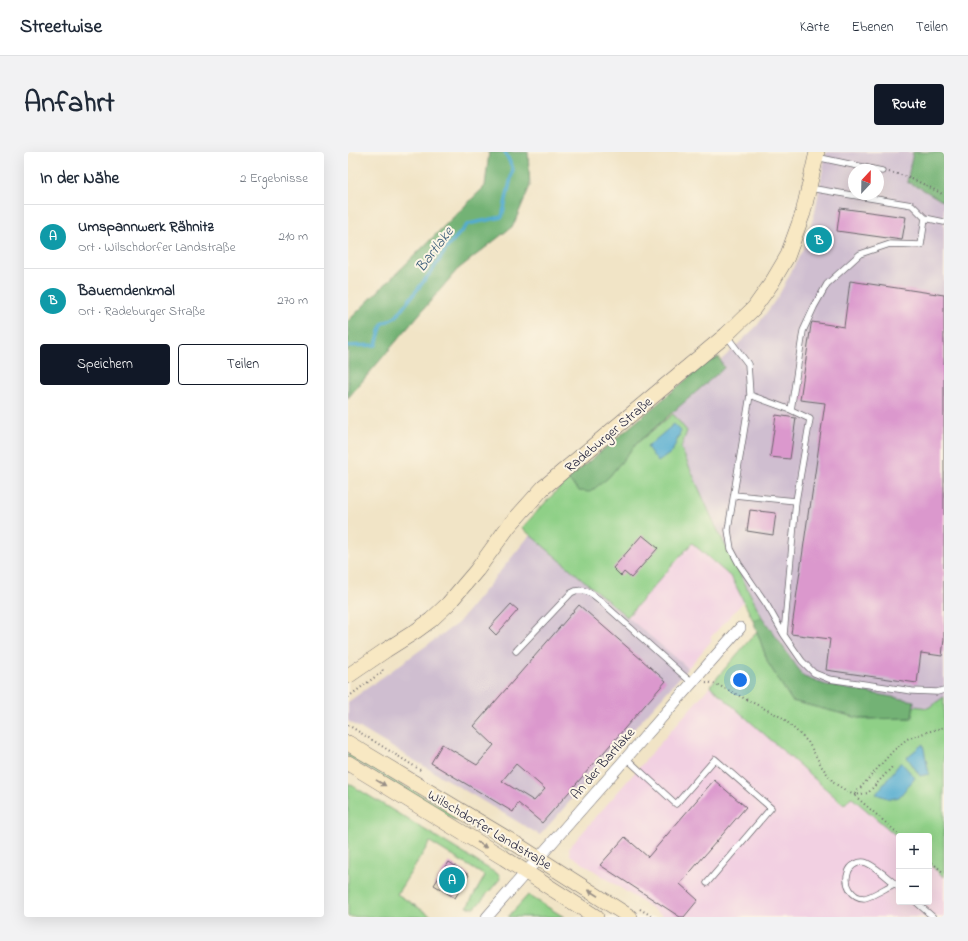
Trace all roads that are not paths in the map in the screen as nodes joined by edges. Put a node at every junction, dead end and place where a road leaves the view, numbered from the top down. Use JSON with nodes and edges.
{"nodes":[{"id":1,"x":816,"y":154,"type":"edge"},
{"id":2,"x":857,"y":164,"type":"edge"},
{"id":3,"x":809,"y":188,"type":"junction"},
{"id":4,"x":925,"y":218,"type":"junction"},
{"id":5,"x":944,"y":222,"type":"edge"},
{"id":6,"x":726,"y":335,"type":"junction"},
{"id":7,"x":750,"y":395,"type":"junction"},
{"id":8,"x":791,"y":410,"type":"junction"},
{"id":9,"x":734,"y":495,"type":"junction"},
{"id":10,"x":796,"y":501,"type":"junction"},
{"id":11,"x":740,"y":628,"type":"dead end"},
{"id":12,"x":784,"y":635,"type":"junction"},
{"id":13,"x":516,"y":651,"type":"dead end"},
{"id":14,"x":348,"y":676,"type":"edge"},
{"id":15,"x":694,"y":681,"type":"junction"},
{"id":16,"x":944,"y":690,"type":"edge"},
{"id":17,"x":348,"y":743,"type":"edge"},
{"id":18,"x":626,"y":758,"type":"junction"},
{"id":19,"x":348,"y":763,"type":"edge"},
{"id":20,"x":538,"y":858,"type":"junction"},
{"id":21,"x":526,"y":872,"type":"junction"},
{"id":22,"x":707,"y":883,"type":"dead end"},
{"id":23,"x":897,"y":886,"type":"edge"},
{"id":24,"x":919,"y":905,"type":"edge"},
{"id":25,"x":487,"y":917,"type":"edge"},
{"id":26,"x":596,"y":917,"type":"edge"},
{"id":27,"x":630,"y":917,"type":"edge"},
{"id":28,"x":933,"y":917,"type":"edge"}],
"edges":[{"from":1,"to":2,"type":"lane"},
{"from":1,"to":3,"type":"main road","name":"Radeburger Straße"},
{"from":3,"to":4,"type":"lane"},
{"from":3,"to":6,"type":"main road","name":"Radeburger Straße"},
{"from":4,"to":5,"type":"lane"},
{"from":4,"to":8,"type":"lane"},
{"from":6,"to":7,"type":"lane"},
{"from":6,"to":14,"type":"main road","name":"Radeburger Straße"},
{"from":7,"to":8,"type":"lane"},
{"from":7,"to":9,"type":"lane"},
{"from":8,"to":10,"type":"lane"},
{"from":9,"to":10,"type":"lane"},
{"from":9,"to":12,"type":"lane"},
{"from":10,"to":12,"type":"lane"},
{"from":11,"to":15,"type":"street","name":"An der Bartlake"},
{"from":12,"to":16,"type":"lane"},
{"from":13,"to":15,"type":"lane"},
{"from":15,"to":18,"type":"street","name":"An der Bartlake"},
{"from":17,"to":20,"type":"main road","name":"Wilschdorfer Landstraße"},
{"from":18,"to":20,"type":"street","name":"An der Bartlake"},
{"from":18,"to":22,"type":"lane"},
{"from":19,"to":21,"type":"main road","name":"Wilschdorfer Landstraße","one_way":true},
{"from":20,"to":21,"type":"street","name":"An der Bartlake"},
{"from":27,"to":20,"type":"main road","name":"Wilschdorfer Landstraße","one_way":true},
{"from":21,"to":25,"type":"street","name":"An der Bartlake"},
{"from":21,"to":26,"type":"main road","name":"Wilschdorfer Landstraße"},
{"from":23,"to":23,"type":"lane"},
{"from":24,"to":28,"type":"lane"}]}
